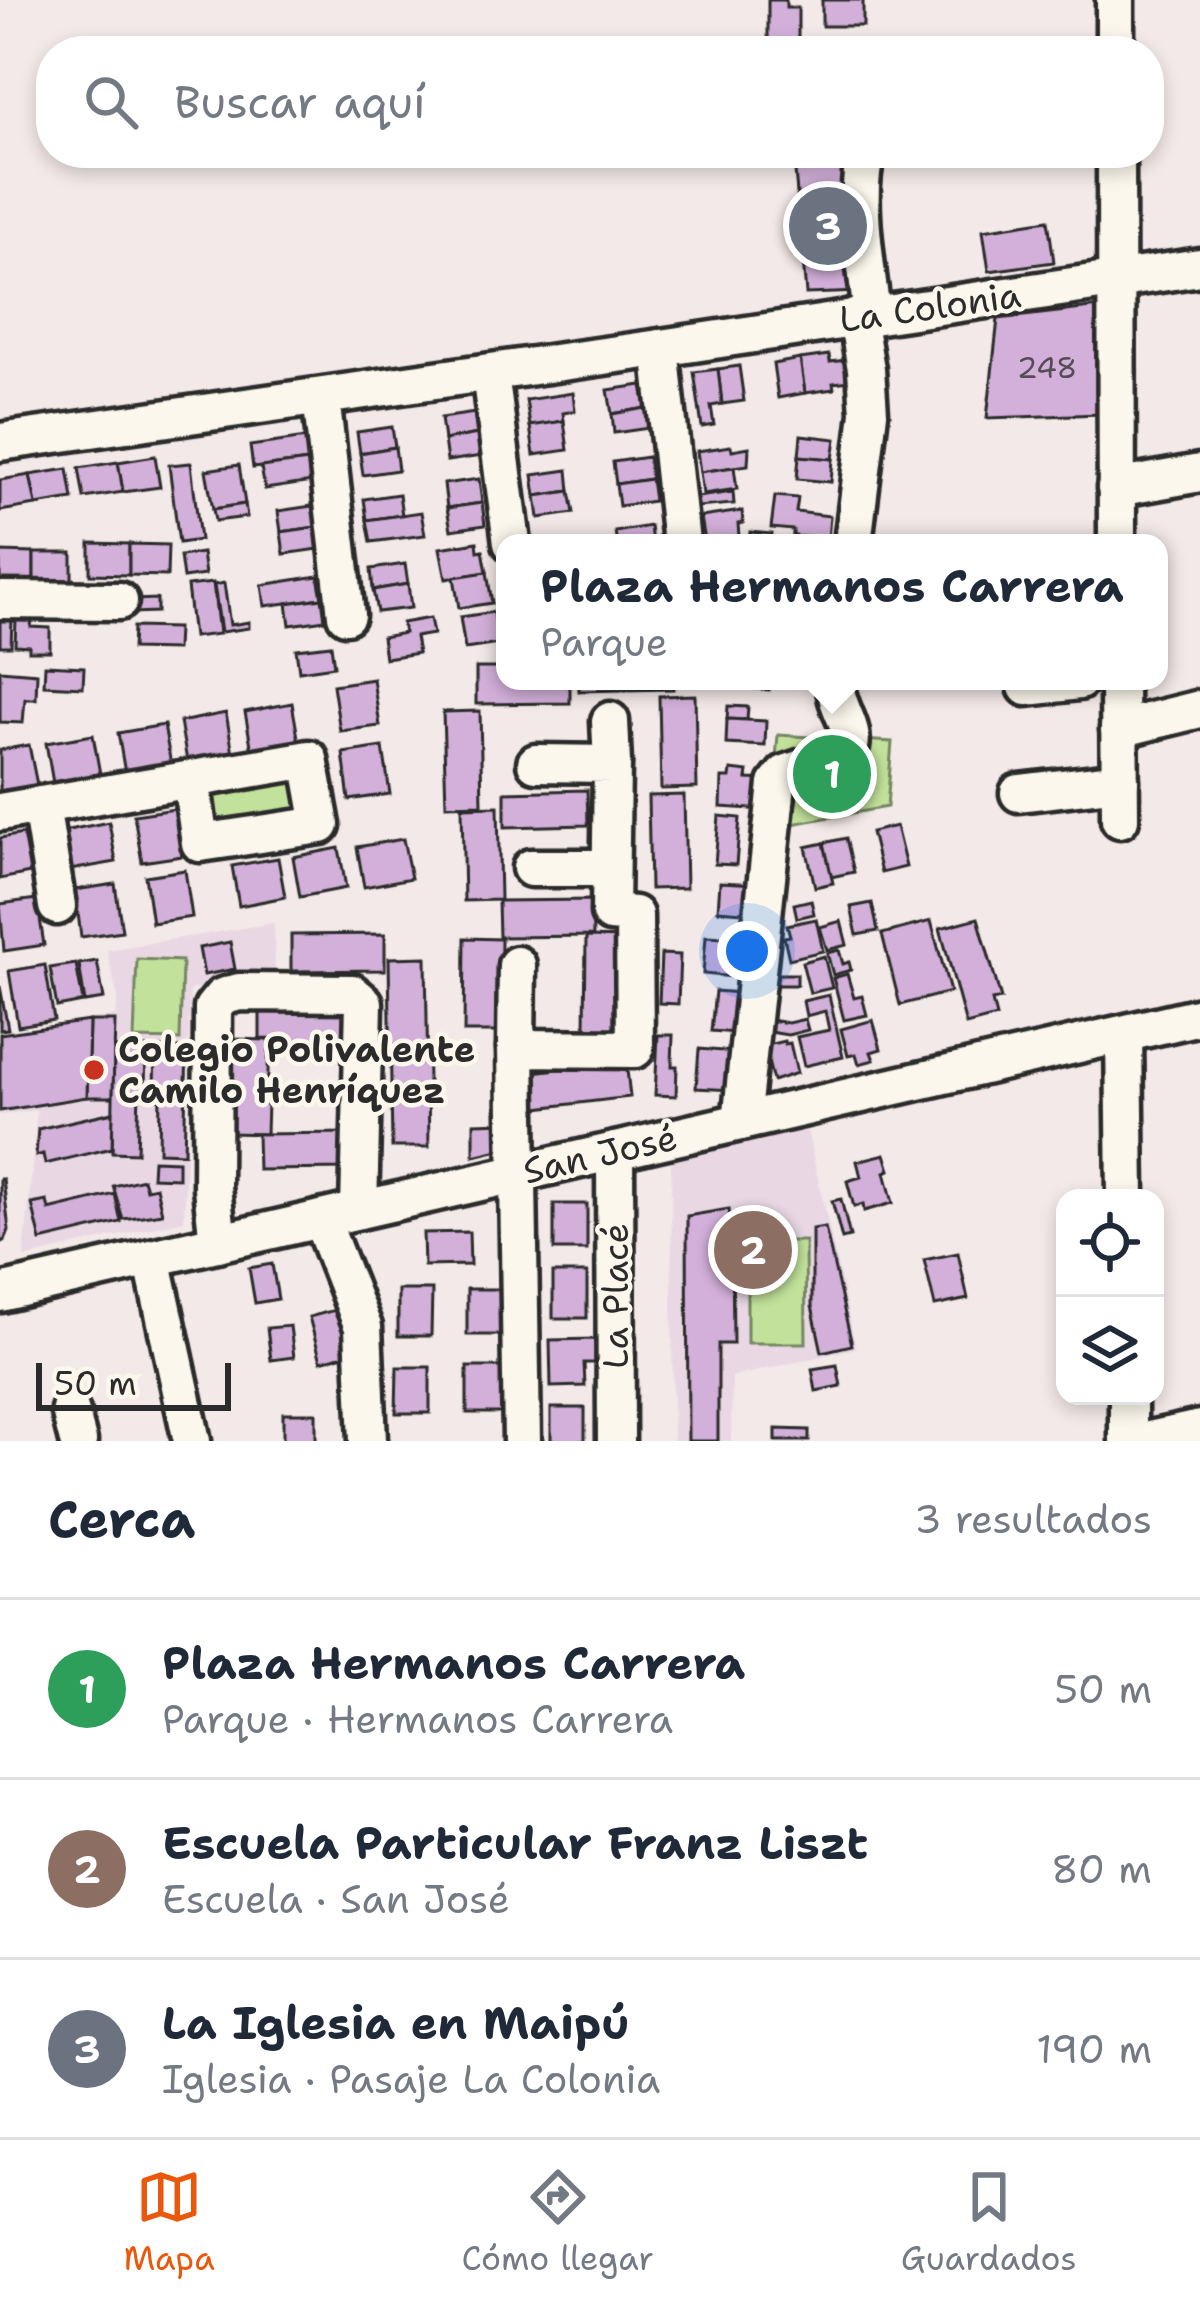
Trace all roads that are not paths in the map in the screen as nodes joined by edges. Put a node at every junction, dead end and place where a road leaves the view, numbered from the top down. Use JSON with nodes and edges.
{"nodes":[{"id":1,"x":1115,"y":0,"type":"edge"},
{"id":2,"x":1115,"y":36,"type":"edge"},
{"id":3,"x":862,"y":168,"type":"edge"},
{"id":4,"x":1116,"y":168,"type":"edge"},
{"id":5,"x":1200,"y":267,"type":"edge"},
{"id":6,"x":1117,"y":280,"type":"junction"},
{"id":7,"x":864,"y":316,"type":"junction"},
{"id":8,"x":660,"y":348,"type":"junction"},
{"id":9,"x":490,"y":373,"type":"junction"},
{"id":10,"x":321,"y":397,"type":"junction"},
{"id":11,"x":0,"y":442,"type":"edge"},
{"id":12,"x":1200,"y":473,"type":"edge"},
{"id":13,"x":1116,"y":488,"type":"junction"},
{"id":14,"x":511,"y":534,"type":"edge"},
{"id":15,"x":680,"y":534,"type":"edge"},
{"id":16,"x":854,"y":534,"type":"edge"},
{"id":17,"x":1117,"y":534,"type":"edge"},
{"id":18,"x":0,"y":600,"type":"edge"},
{"id":19,"x":118,"y":601,"type":"dead end"},
{"id":20,"x":346,"y":616,"type":"dead end"},
{"id":21,"x":835,"y":690,"type":"edge"},
{"id":22,"x":1119,"y":690,"type":"edge"},
{"id":23,"x":1200,"y":709,"type":"edge"},
{"id":24,"x":610,"y":721,"type":"dead end"},
{"id":25,"x":1119,"y":729,"type":"junction"},
{"id":26,"x":536,"y":764,"type":"dead end"},
{"id":27,"x":611,"y":764,"type":"junction"},
{"id":28,"x":191,"y":779,"type":"dead end"},
{"id":29,"x":1120,"y":781,"type":"junction"},
{"id":30,"x":1019,"y":794,"type":"dead end"},
{"id":31,"x":41,"y":805,"type":"junction"},
{"id":32,"x":0,"y":812,"type":"edge"},
{"id":33,"x":1120,"y":819,"type":"dead end"},
{"id":34,"x":530,"y":868,"type":"dead end"},
{"id":35,"x":610,"y":868,"type":"junction"},
{"id":36,"x":57,"y":906,"type":"dead end"},
{"id":37,"x":517,"y":965,"type":"dead end"},
{"id":38,"x":1200,"y":1016,"type":"edge"},
{"id":39,"x":1124,"y":1034,"type":"junction"},
{"id":40,"x":516,"y":1048,"type":"junction"},
{"id":41,"x":741,"y":1122,"type":"junction"},
{"id":42,"x":615,"y":1151,"type":"junction"},
{"id":43,"x":517,"y":1172,"type":"junction"},
{"id":44,"x":1126,"y":1189,"type":"edge"},
{"id":45,"x":359,"y":1210,"type":"junction"},
{"id":46,"x":321,"y":1219,"type":"junction"},
{"id":47,"x":218,"y":1243,"type":"junction"},
{"id":48,"x":152,"y":1258,"type":"junction"},
{"id":49,"x":0,"y":1293,"type":"edge"},
{"id":50,"x":1128,"y":1405,"type":"edge"},
{"id":51,"x":1200,"y":1429,"type":"edge"},
{"id":52,"x":192,"y":1441,"type":"edge"},
{"id":53,"x":368,"y":1441,"type":"edge"},
{"id":54,"x":522,"y":1441,"type":"edge"},
{"id":55,"x":616,"y":1441,"type":"edge"},
{"id":56,"x":1128,"y":1441,"type":"edge"},
{"id":57,"x":1144,"y":1441,"type":"edge"}],
"edges":[{"from":1,"to":2,"type":"street"},
{"from":3,"to":7,"type":"street"},
{"from":4,"to":6,"type":"street"},
{"from":5,"to":6,"type":"street","name":"La Colonia"},
{"from":6,"to":7,"type":"street","name":"La Colonia"},
{"from":6,"to":13,"type":"street"},
{"from":7,"to":8,"type":"street","name":"La Colonia"},
{"from":7,"to":16,"type":"street"},
{"from":8,"to":9,"type":"street","name":"La Colonia"},
{"from":8,"to":15,"type":"street"},
{"from":9,"to":10,"type":"street","name":"La Colonia"},
{"from":9,"to":14,"type":"street"},
{"from":10,"to":11,"type":"street","name":"La Colonia"},
{"from":10,"to":20,"type":"street"},
{"from":12,"to":13,"type":"street"},
{"from":13,"to":17,"type":"street"},
{"from":18,"to":19,"type":"street"},
{"from":21,"to":41,"type":"street"},
{"from":22,"to":25,"type":"street"},
{"from":23,"to":25,"type":"street"},
{"from":24,"to":27,"type":"street"},
{"from":25,"to":29,"type":"street"},
{"from":26,"to":27,"type":"street"},
{"from":27,"to":35,"type":"street"},
{"from":28,"to":31,"type":"street"},
{"from":29,"to":30,"type":"street"},
{"from":29,"to":33,"type":"street"},
{"from":31,"to":32,"type":"street"},
{"from":31,"to":36,"type":"street"},
{"from":34,"to":35,"type":"street"},
{"from":35,"to":40,"type":"street"},
{"from":37,"to":40,"type":"street"},
{"from":38,"to":39,"type":"street","name":"San José"},
{"from":39,"to":41,"type":"street","name":"San José"},
{"from":39,"to":44,"type":"street"},
{"from":40,"to":43,"type":"street"},
{"from":41,"to":42,"type":"street","name":"San José"},
{"from":42,"to":43,"type":"street","name":"San José"},
{"from":42,"to":55,"type":"street","name":"La Placé"},
{"from":43,"to":45,"type":"street","name":"San José"},
{"from":43,"to":54,"type":"street"},
{"from":45,"to":46,"type":"street","name":"San José"},
{"from":45,"to":47,"type":"street"},
{"from":46,"to":47,"type":"street","name":"San José"},
{"from":46,"to":53,"type":"street"},
{"from":47,"to":48,"type":"street","name":"San José"},
{"from":48,"to":49,"type":"street","name":"San José"},
{"from":48,"to":52,"type":"street"},
{"from":50,"to":56,"type":"street"},
{"from":51,"to":57,"type":"street"}]}
